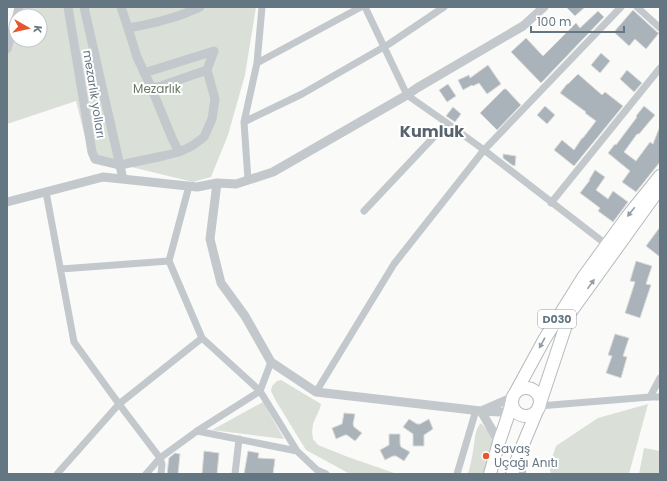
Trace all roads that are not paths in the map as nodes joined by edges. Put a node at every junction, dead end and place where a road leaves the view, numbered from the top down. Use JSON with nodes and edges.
{"nodes":[{"id":1,"x":68,"y":7,"type":"edge"},
{"id":2,"x":84,"y":7,"type":"edge"},
{"id":3,"x":121,"y":7,"type":"edge"},
{"id":4,"x":200,"y":7,"type":"edge"},
{"id":5,"x":262,"y":7,"type":"edge"},
{"id":6,"x":361,"y":7,"type":"edge"},
{"id":7,"x":365,"y":7,"type":"edge"},
{"id":8,"x":444,"y":7,"type":"edge"},
{"id":9,"x":544,"y":7,"type":"edge"},
{"id":10,"x":621,"y":7,"type":"edge"},
{"id":11,"x":637,"y":7,"type":"edge"},
{"id":12,"x":128,"y":28,"type":"junction"},
{"id":13,"x":660,"y":28,"type":"edge"},
{"id":14,"x":383,"y":47,"type":"junction"},
{"id":15,"x":257,"y":63,"type":"junction"},
{"id":16,"x":660,"y":68,"type":"edge"},
{"id":17,"x":207,"y":70,"type":"junction"},
{"id":18,"x":144,"y":72,"type":"junction"},
{"id":19,"x":151,"y":87,"type":"junction"},
{"id":20,"x":407,"y":95,"type":"junction"},
{"id":21,"x":244,"y":122,"type":"junction"},
{"id":22,"x":447,"y":123,"type":"junction"},
{"id":23,"x":484,"y":150,"type":"junction"},
{"id":24,"x":180,"y":152,"type":"junction"},
{"id":25,"x":120,"y":165,"type":"junction"},
{"id":26,"x":123,"y":179,"type":"junction"},
{"id":27,"x":248,"y":180,"type":"junction"},
{"id":28,"x":658,"y":182,"type":"edge"},
{"id":29,"x":217,"y":183,"type":"junction"},
{"id":30,"x":193,"y":186,"type":"junction"},
{"id":31,"x":46,"y":192,"type":"junction"},
{"id":32,"x":7,"y":202,"type":"edge"},
{"id":33,"x":551,"y":203,"type":"junction"},
{"id":34,"x":364,"y":211,"type":"dead end"},
{"id":35,"x":607,"y":245,"type":"junction"},
{"id":36,"x":169,"y":261,"type":"junction"},
{"id":37,"x":61,"y":269,"type":"junction"},
{"id":38,"x":202,"y":338,"type":"junction"},
{"id":39,"x":271,"y":362,"type":"junction"},
{"id":40,"x":660,"y":378,"type":"edge"},
{"id":41,"x":260,"y":390,"type":"junction"},
{"id":42,"x":316,"y":392,"type":"junction"},
{"id":43,"x":650,"y":396,"type":"junction"},
{"id":44,"x":513,"y":397,"type":"junction"},
{"id":45,"x":660,"y":397,"type":"edge"},
{"id":46,"x":119,"y":404,"type":"junction"},
{"id":47,"x":539,"y":406,"type":"junction"},
{"id":48,"x":479,"y":410,"type":"junction"},
{"id":49,"x":513,"y":413,"type":"junction"},
{"id":50,"x":197,"y":431,"type":"junction"},
{"id":51,"x":239,"y":439,"type":"junction"},
{"id":52,"x":499,"y":442,"type":"junction"},
{"id":53,"x":297,"y":451,"type":"junction"},
{"id":54,"x":519,"y":454,"type":"junction"},
{"id":55,"x":160,"y":458,"type":"junction"},
{"id":56,"x":57,"y":474,"type":"edge"},
{"id":57,"x":146,"y":474,"type":"edge"},
{"id":58,"x":161,"y":474,"type":"edge"},
{"id":59,"x":235,"y":474,"type":"edge"},
{"id":60,"x":326,"y":474,"type":"edge"},
{"id":61,"x":457,"y":474,"type":"edge"},
{"id":62,"x":490,"y":474,"type":"edge"},
{"id":63,"x":512,"y":474,"type":"edge"},
{"id":64,"x":523,"y":474,"type":"edge"}],
"edges":[{"from":1,"to":25,"type":"street","name":"mezarlık yolları"},
{"from":2,"to":25,"type":"street","name":"mezarlık yolları"},
{"from":3,"to":12,"type":"street"},
{"from":4,"to":12,"type":"street"},
{"from":5,"to":15,"type":"street"},
{"from":6,"to":15,"type":"street"},
{"from":7,"to":14,"type":"street"},
{"from":8,"to":14,"type":"street"},
{"from":9,"to":20,"type":"street"},
{"from":10,"to":23,"type":"street"},
{"from":11,"to":13,"type":"street"},
{"from":12,"to":18,"type":"street"},
{"from":14,"to":20,"type":"street"},
{"from":14,"to":21,"type":"street"},
{"from":15,"to":21,"type":"street"},
{"from":16,"to":33,"type":"street"},
{"from":17,"to":18,"type":"street"},
{"from":17,"to":19,"type":"street"},
{"from":17,"to":24,"type":"street","name":"mezarlık yolları"},
{"from":18,"to":19,"type":"street"},
{"from":19,"to":24,"type":"street"},
{"from":20,"to":22,"type":"street"},
{"from":20,"to":27,"type":"street"},
{"from":21,"to":27,"type":"street"},
{"from":22,"to":23,"type":"street"},
{"from":22,"to":34,"type":"street"},
{"from":23,"to":33,"type":"street"},
{"from":23,"to":42,"type":"street"},
{"from":24,"to":25,"type":"street","name":"mezarlık yolları"},
{"from":25,"to":26,"type":"street","name":"mezarlık yolları"},
{"from":26,"to":30,"type":"street"},
{"from":26,"to":31,"type":"street"},
{"from":27,"to":29,"type":"street"},
{"from":28,"to":35,"type":"main road","number":"D030","one_way":true},
{"from":47,"to":28,"type":"main road","number":"D030","one_way":true},
{"from":29,"to":30,"type":"street"},
{"from":29,"to":39,"type":"street"},
{"from":30,"to":36,"type":"street"},
{"from":31,"to":32,"type":"street"},
{"from":31,"to":37,"type":"street"},
{"from":33,"to":35,"type":"street"},
{"from":35,"to":44,"type":"main road","number":"D030","one_way":true},
{"from":36,"to":37,"type":"street"},
{"from":36,"to":38,"type":"street"},
{"from":37,"to":46,"type":"street"},
{"from":38,"to":41,"type":"street"},
{"from":38,"to":46,"type":"street"},
{"from":39,"to":41,"type":"street"},
{"from":39,"to":42,"type":"street"},
{"from":40,"to":43,"type":"street"},
{"from":41,"to":50,"type":"street"},
{"from":41,"to":53,"type":"street"},
{"from":42,"to":48,"type":"street"},
{"from":43,"to":45,"type":"street"},
{"from":43,"to":47,"type":"street"},
{"from":44,"to":47,"type":"main road"},
{"from":44,"to":48,"type":"street"},
{"from":44,"to":49,"type":"main road"},
{"from":46,"to":55,"type":"street"},
{"from":46,"to":56,"type":"street"},
{"from":47,"to":49,"type":"main road"},
{"from":47,"to":54,"type":"main road","number":"D030"},
{"from":48,"to":49,"type":"street"},
{"from":48,"to":52,"type":"street"},
{"from":48,"to":61,"type":"street"},
{"from":49,"to":52,"type":"main road"},
{"from":50,"to":51,"type":"street"},
{"from":50,"to":55,"type":"street"},
{"from":51,"to":53,"type":"street"},
{"from":51,"to":59,"type":"street"},
{"from":52,"to":62,"type":"main road"},
{"from":53,"to":60,"type":"street"},
{"from":54,"to":63,"type":"main road","number":"D030"},
{"from":54,"to":64,"type":"street"},
{"from":55,"to":57,"type":"street"},
{"from":55,"to":58,"type":"street"}]}
